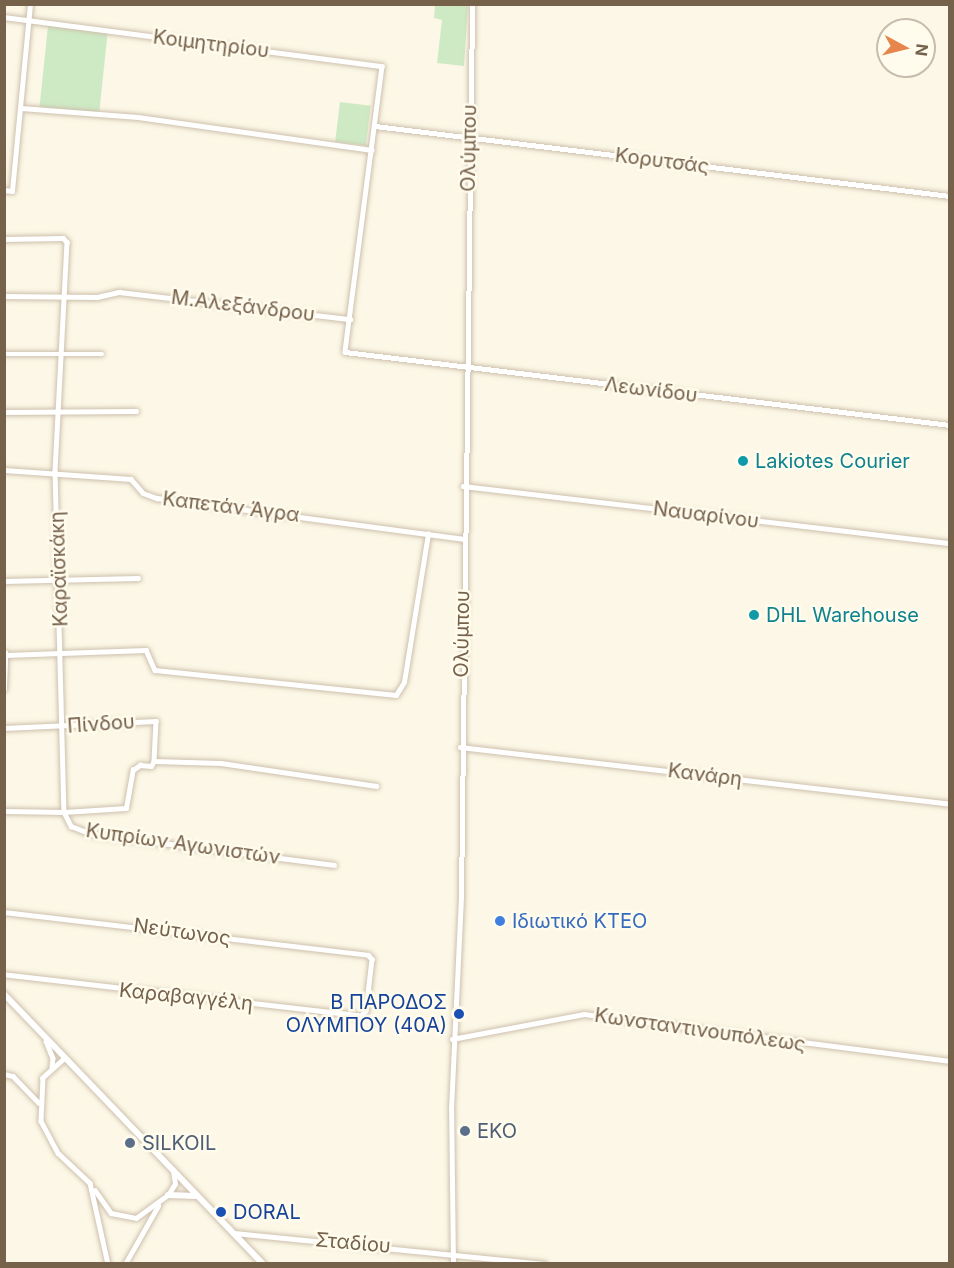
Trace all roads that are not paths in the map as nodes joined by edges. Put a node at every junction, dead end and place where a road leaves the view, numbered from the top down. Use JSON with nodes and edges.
{"nodes":[{"id":1,"x":30,"y":4,"type":"edge"},
{"id":2,"x":472,"y":4,"type":"edge"},
{"id":3,"x":4,"y":17,"type":"edge"},
{"id":4,"x":28,"y":21,"type":"junction"},
{"id":5,"x":21,"y":108,"type":"junction"},
{"id":6,"x":375,"y":126,"type":"junction"},
{"id":7,"x":470,"y":138,"type":"junction"},
{"id":8,"x":372,"y":150,"type":"junction"},
{"id":9,"x":4,"y":190,"type":"edge"},
{"id":10,"x":950,"y":196,"type":"edge"},
{"id":11,"x":4,"y":239,"type":"edge"},
{"id":12,"x":4,"y":296,"type":"edge"},
{"id":13,"x":65,"y":296,"type":"junction"},
{"id":14,"x":350,"y":319,"type":"junction"},
{"id":15,"x":63,"y":353,"type":"junction"},
{"id":16,"x":4,"y":354,"type":"edge"},
{"id":17,"x":102,"y":354,"type":"dead end"},
{"id":18,"x":467,"y":368,"type":"junction"},
{"id":19,"x":136,"y":411,"type":"dead end"},
{"id":20,"x":4,"y":412,"type":"edge"},
{"id":21,"x":58,"y":412,"type":"junction"},
{"id":22,"x":950,"y":425,"type":"edge"},
{"id":23,"x":4,"y":470,"type":"edge"},
{"id":24,"x":55,"y":471,"type":"junction"},
{"id":25,"x":463,"y":486,"type":"junction"},
{"id":26,"x":428,"y":534,"type":"junction"},
{"id":27,"x":464,"y":538,"type":"junction"},
{"id":28,"x":950,"y":543,"type":"edge"},
{"id":29,"x":138,"y":578,"type":"dead end"},
{"id":30,"x":60,"y":580,"type":"junction"},
{"id":31,"x":4,"y":581,"type":"edge"},
{"id":32,"x":62,"y":651,"type":"junction"},
{"id":33,"x":5,"y":653,"type":"edge"},
{"id":34,"x":4,"y":689,"type":"edge"},
{"id":35,"x":65,"y":727,"type":"junction"},
{"id":36,"x":4,"y":728,"type":"edge"},
{"id":37,"x":460,"y":747,"type":"junction"},
{"id":38,"x":154,"y":761,"type":"junction"},
{"id":39,"x":376,"y":786,"type":"dead end"},
{"id":40,"x":950,"y":804,"type":"edge"},
{"id":41,"x":4,"y":811,"type":"edge"},
{"id":42,"x":64,"y":812,"type":"junction"},
{"id":43,"x":334,"y":865,"type":"dead end"},
{"id":44,"x":4,"y":912,"type":"edge"},
{"id":45,"x":4,"y":975,"type":"edge"},
{"id":46,"x":4,"y":994,"type":"edge"},
{"id":47,"x":366,"y":1011,"type":"joint"},
{"id":48,"x":44,"y":1036,"type":"junction"},
{"id":49,"x":452,"y":1039,"type":"junction"},
{"id":50,"x":65,"y":1058,"type":"junction"},
{"id":51,"x":950,"y":1061,"type":"edge"},
{"id":52,"x":52,"y":1067,"type":"junction"},
{"id":53,"x":4,"y":1074,"type":"edge"},
{"id":54,"x":39,"y":1103,"type":"junction"},
{"id":55,"x":173,"y":1172,"type":"junction"},
{"id":56,"x":90,"y":1183,"type":"junction"},
{"id":57,"x":168,"y":1195,"type":"junction"},
{"id":58,"x":197,"y":1197,"type":"junction"},
{"id":59,"x":160,"y":1203,"type":"junction"},
{"id":60,"x":234,"y":1233,"type":"junction"},
{"id":61,"x":454,"y":1252,"type":"junction"},
{"id":62,"x":108,"y":1263,"type":"edge"},
{"id":63,"x":125,"y":1263,"type":"edge"},
{"id":64,"x":263,"y":1263,"type":"edge"},
{"id":65,"x":453,"y":1263,"type":"edge"},
{"id":66,"x":544,"y":1263,"type":"edge"}],
"edges":[{"from":1,"to":4,"type":"street"},
{"from":2,"to":7,"type":"street","name":"Ολύμπου"},
{"from":3,"to":4,"type":"street"},
{"from":4,"to":5,"type":"street"},
{"from":4,"to":6,"type":"street","name":"Κοιμητηρίου"},
{"from":5,"to":8,"type":"street"},
{"from":5,"to":9,"type":"street"},
{"from":6,"to":7,"type":"street","name":"Κορυτσάς"},
{"from":6,"to":8,"type":"street"},
{"from":7,"to":10,"type":"street","name":"Κορυτσάς"},
{"from":7,"to":18,"type":"street","name":"Ολύμπου"},
{"from":8,"to":14,"type":"street"},
{"from":11,"to":13,"type":"street","name":"Καραϊσκάκη"},
{"from":12,"to":13,"type":"street","name":"Μ.Αλεξάνδρου"},
{"from":13,"to":14,"type":"street","name":"Μ.Αλεξάνδρου"},
{"from":13,"to":15,"type":"street","name":"Καραϊσκάκη"},
{"from":14,"to":18,"type":"street","name":"Λεωνίδου"},
{"from":15,"to":16,"type":"street"},
{"from":15,"to":17,"type":"street"},
{"from":15,"to":21,"type":"street","name":"Καραϊσκάκη"},
{"from":18,"to":22,"type":"street","name":"Λεωνίδου"},
{"from":18,"to":25,"type":"street","name":"Ολύμπου"},
{"from":19,"to":21,"type":"street"},
{"from":20,"to":21,"type":"street"},
{"from":21,"to":24,"type":"street","name":"Καραϊσκάκη"},
{"from":23,"to":24,"type":"street","name":"Καπετάν Άγρα"},
{"from":24,"to":26,"type":"street","name":"Καπετάν Άγρα"},
{"from":24,"to":30,"type":"street","name":"Καραϊσκάκη"},
{"from":25,"to":27,"type":"street","name":"Ολύμπου"},
{"from":25,"to":28,"type":"street","name":"Ναυαρίνου"},
{"from":26,"to":27,"type":"street","name":"Καπετάν Άγρα"},
{"from":26,"to":32,"type":"street"},
{"from":27,"to":37,"type":"street","name":"Ολύμπου"},
{"from":29,"to":30,"type":"street"},
{"from":30,"to":31,"type":"street"},
{"from":30,"to":32,"type":"street","name":"Καραϊσκάκη"},
{"from":32,"to":33,"type":"street"},
{"from":32,"to":35,"type":"street","name":"Καραϊσκάκη"},
{"from":33,"to":34,"type":"street"},
{"from":35,"to":36,"type":"street","name":"Πίνδου"},
{"from":35,"to":38,"type":"street","name":"Πίνδου"},
{"from":35,"to":42,"type":"street","name":"Καραϊσκάκη"},
{"from":37,"to":40,"type":"street","name":"Κανάρη"},
{"from":37,"to":49,"type":"street","name":"Ολύμπου"},
{"from":38,"to":39,"type":"street"},
{"from":38,"to":42,"type":"street"},
{"from":41,"to":42,"type":"street","name":"Κυπρίων Αγωνιστών"},
{"from":42,"to":43,"type":"street","name":"Κυπρίων Αγωνιστών"},
{"from":44,"to":47,"type":"street","name":"Νεύτωνος"},
{"from":45,"to":47,"type":"street","name":"Καραβαγγέλη"},
{"from":46,"to":48,"type":"main road"},
{"from":48,"to":50,"type":"main road"},
{"from":48,"to":52,"type":"street"},
{"from":49,"to":51,"type":"street","name":"Κωνσταντινουπόλεως"},
{"from":49,"to":61,"type":"street","name":"Ολύμπου"},
{"from":50,"to":52,"type":"street"},
{"from":50,"to":55,"type":"main road"},
{"from":52,"to":54,"type":"street"},
{"from":53,"to":54,"type":"street"},
{"from":54,"to":56,"type":"street"},
{"from":55,"to":57,"type":"street"},
{"from":55,"to":58,"type":"main road"},
{"from":56,"to":59,"type":"street"},
{"from":56,"to":62,"type":"street"},
{"from":57,"to":58,"type":"main road"},
{"from":57,"to":59,"type":"street"},
{"from":58,"to":60,"type":"main road"},
{"from":59,"to":63,"type":"street"},
{"from":60,"to":61,"type":"street","name":"Σταδίου"},
{"from":60,"to":64,"type":"main road"},
{"from":61,"to":65,"type":"street","name":"Ολύμπου"},
{"from":61,"to":66,"type":"street","name":"Σταδίου"}]}
